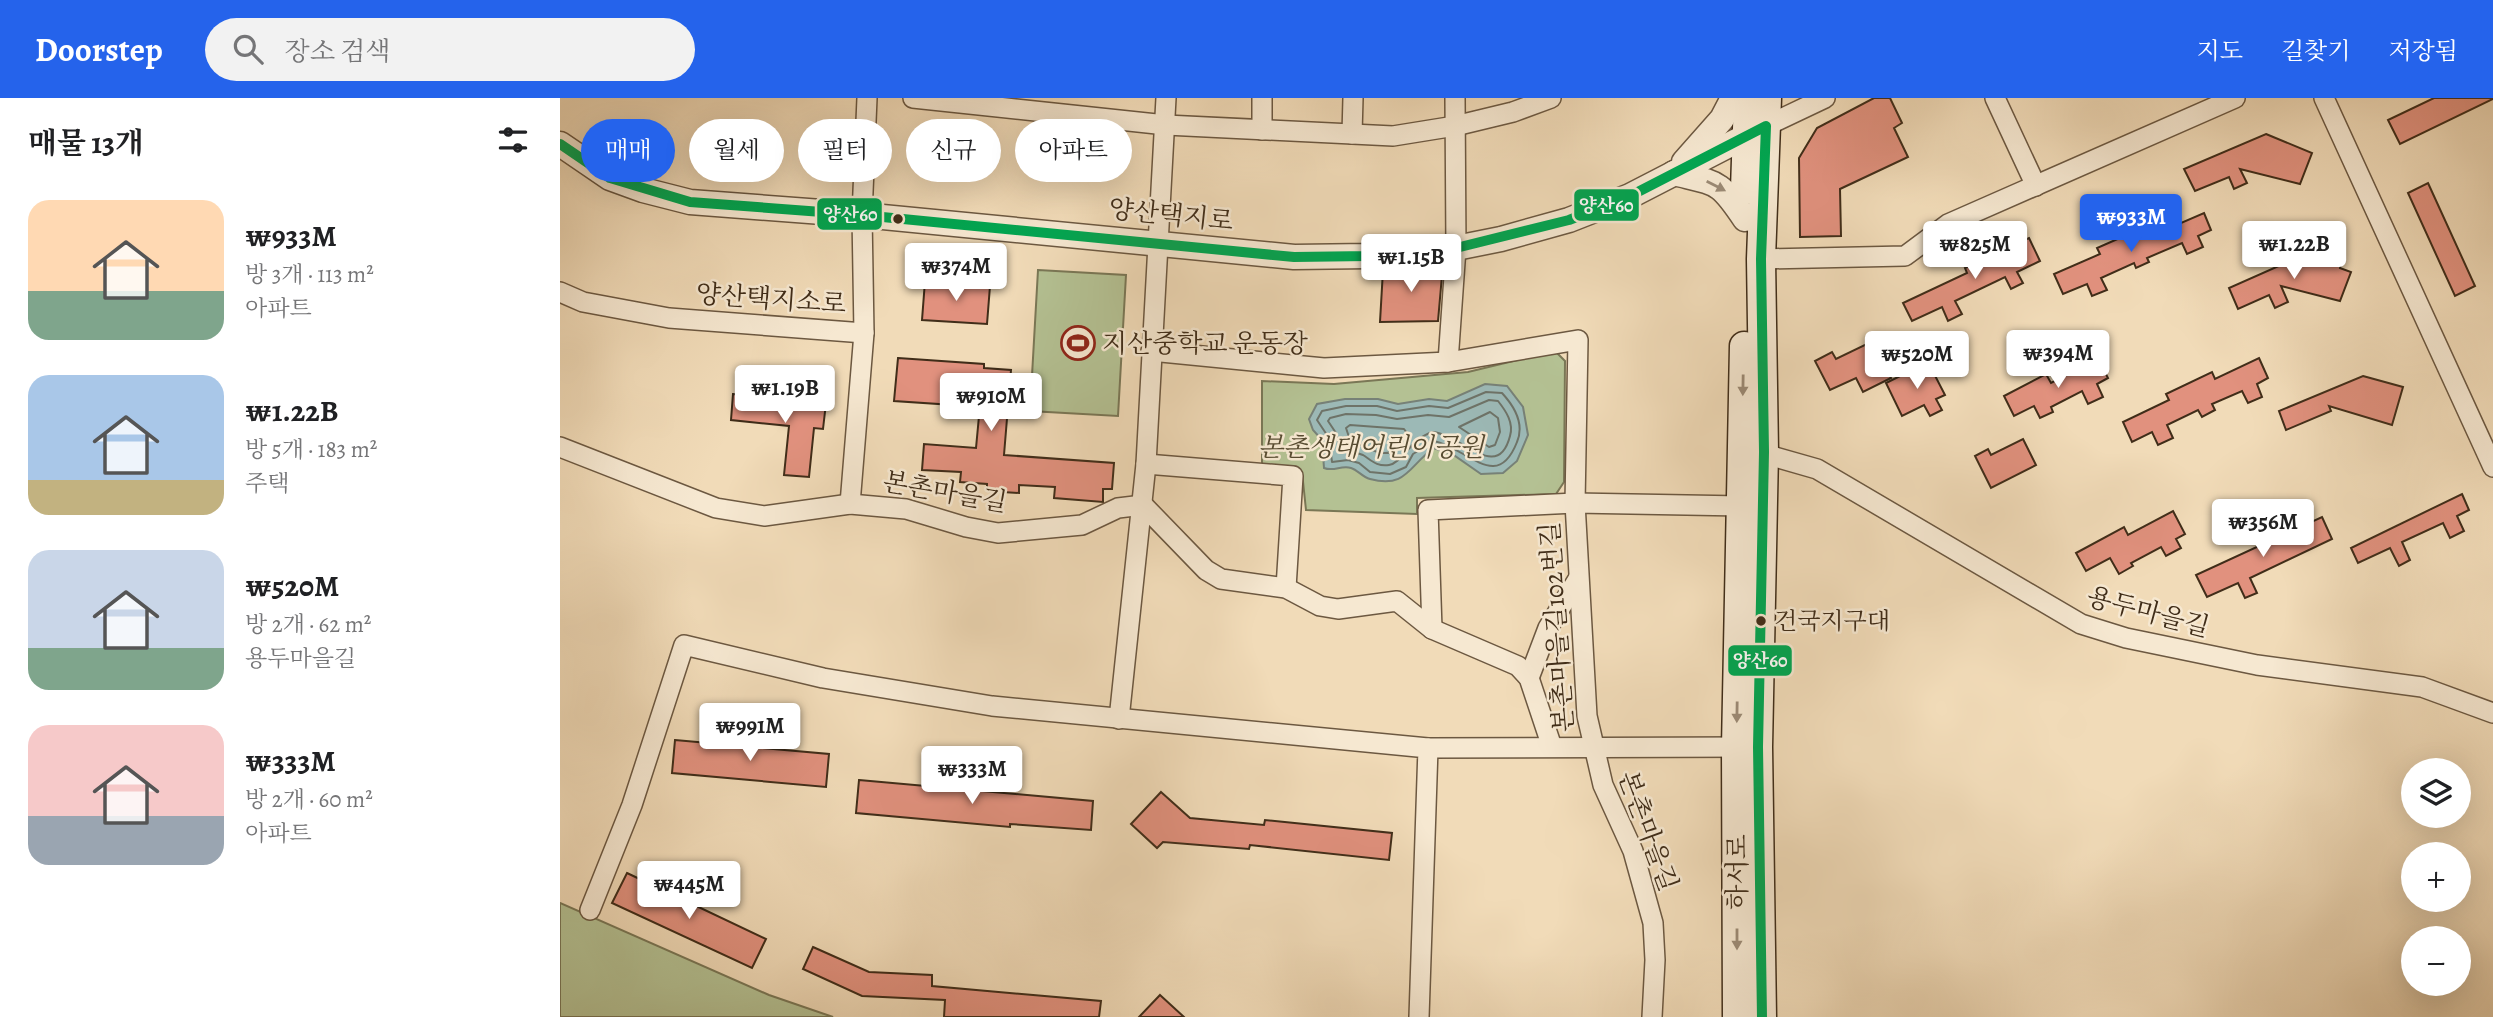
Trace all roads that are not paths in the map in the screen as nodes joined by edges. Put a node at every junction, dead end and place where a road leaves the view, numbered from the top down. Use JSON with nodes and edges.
{"nodes":[{"id":1,"x":867,"y":98,"type":"edge"},
{"id":2,"x":913,"y":98,"type":"edge"},
{"id":3,"x":1166,"y":98,"type":"edge"},
{"id":4,"x":1262,"y":98,"type":"edge"},
{"id":5,"x":1353,"y":98,"type":"edge"},
{"id":6,"x":1455,"y":98,"type":"edge"},
{"id":7,"x":1551,"y":98,"type":"edge"},
{"id":8,"x":1732,"y":98,"type":"edge"},
{"id":9,"x":1748,"y":98,"type":"edge"},
{"id":10,"x":1767,"y":98,"type":"edge"},
{"id":11,"x":1825,"y":98,"type":"edge"},
{"id":12,"x":1995,"y":98,"type":"edge"},
{"id":13,"x":2235,"y":98,"type":"edge"},
{"id":14,"x":2324,"y":98,"type":"edge"},
{"id":15,"x":971,"y":101,"type":"edge"},
{"id":16,"x":1068,"y":107,"type":"edge"},
{"id":17,"x":1166,"y":125,"type":"junction"},
{"id":18,"x":1455,"y":126,"type":"junction"},
{"id":19,"x":1262,"y":130,"type":"junction"},
{"id":20,"x":1756,"y":132,"type":"junction"},
{"id":21,"x":1352,"y":134,"type":"junction"},
{"id":22,"x":560,"y":144,"type":"edge"},
{"id":23,"x":1674,"y":173,"type":"junction"},
{"id":24,"x":2036,"y":186,"type":"junction"},
{"id":25,"x":862,"y":215,"type":"junction"},
{"id":26,"x":1745,"y":219,"type":"junction"},
{"id":27,"x":1159,"y":243,"type":"junction"},
{"id":28,"x":1456,"y":248,"type":"junction"},
{"id":29,"x":1761,"y":259,"type":"junction"},
{"id":30,"x":560,"y":292,"type":"edge"},
{"id":31,"x":864,"y":333,"type":"junction"},
{"id":32,"x":1151,"y":351,"type":"junction"},
{"id":33,"x":1448,"y":362,"type":"junction"},
{"id":34,"x":560,"y":447,"type":"edge"},
{"id":35,"x":1754,"y":451,"type":"junction"},
{"id":36,"x":1146,"y":464,"type":"junction"},
{"id":37,"x":2493,"y":467,"type":"edge"},
{"id":38,"x":1575,"y":503,"type":"junction"},
{"id":39,"x":850,"y":504,"type":"junction"},
{"id":40,"x":1143,"y":505,"type":"junction"},
{"id":41,"x":1742,"y":506,"type":"junction"},
{"id":42,"x":1578,"y":579,"type":"junction"},
{"id":43,"x":1286,"y":588,"type":"junction"},
{"id":44,"x":1432,"y":629,"type":"junction"},
{"id":45,"x":1529,"y":678,"type":"junction"},
{"id":46,"x":2493,"y":713,"type":"edge"},
{"id":47,"x":1119,"y":719,"type":"junction"},
{"id":48,"x":1552,"y":747,"type":"junction"},
{"id":49,"x":1592,"y":747,"type":"junction"},
{"id":50,"x":1747,"y":747,"type":"junction"},
{"id":51,"x":1428,"y":748,"type":"junction"},
{"id":52,"x":590,"y":910,"type":"dead end"},
{"id":53,"x":1419,"y":1017,"type":"edge"},
{"id":54,"x":1652,"y":1017,"type":"edge"},
{"id":55,"x":1737,"y":1017,"type":"edge"},
{"id":56,"x":1762,"y":1017,"type":"edge"}],
"edges":[{"from":1,"to":25,"type":"street","name":"양산택지소로"},
{"from":2,"to":15,"type":"street"},
{"from":3,"to":17,"type":"street"},
{"from":4,"to":19,"type":"street"},
{"from":5,"to":21,"type":"street"},
{"from":6,"to":18,"type":"street"},
{"from":7,"to":18,"type":"street"},
{"from":8,"to":23,"type":"street"},
{"from":9,"to":20,"type":"main road","name":"하서로"},
{"from":10,"to":20,"type":"main road","name":"하서로"},
{"from":11,"to":20,"type":"street"},
{"from":12,"to":24,"type":"street"},
{"from":13,"to":24,"type":"street"},
{"from":14,"to":37,"type":"street"},
{"from":15,"to":16,"type":"street"},
{"from":16,"to":17,"type":"street"},
{"from":17,"to":19,"type":"street"},
{"from":17,"to":27,"type":"street"},
{"from":18,"to":21,"type":"street"},
{"from":18,"to":28,"type":"street"},
{"from":19,"to":21,"type":"street"},
{"from":20,"to":23,"type":"street","name":"양산택지로"},
{"from":20,"to":26,"type":"main road","name":"하서로"},
{"from":20,"to":29,"type":"main road","name":"하서로"},
{"from":22,"to":25,"type":"street","name":"양산택지로"},
{"from":23,"to":26,"type":"street","one_way":true},
{"from":23,"to":28,"type":"street","name":"양산택지로"},
{"from":24,"to":29,"type":"street"},
{"from":25,"to":27,"type":"street","name":"양산택지로"},
{"from":25,"to":31,"type":"street","name":"양산택지소로"},
{"from":26,"to":35,"type":"main road","name":"하서로","one_way":true},
{"from":27,"to":28,"type":"street","name":"양산택지로"},
{"from":27,"to":32,"type":"street"},
{"from":28,"to":33,"type":"street"},
{"from":29,"to":35,"type":"main road","name":"하서로"},
{"from":30,"to":31,"type":"street","name":"양산택지소로"},
{"from":31,"to":39,"type":"street","name":"본촌마을길"},
{"from":32,"to":33,"type":"street","name":"본촌마을길102번길"},
{"from":32,"to":36,"type":"street"},
{"from":33,"to":38,"type":"street","name":"본촌마을길102번길"},
{"from":34,"to":39,"type":"street"},
{"from":35,"to":41,"type":"main road","name":"하서로"},
{"from":35,"to":46,"type":"street","name":"용두마을길"},
{"from":35,"to":50,"type":"main road","name":"하서로"},
{"from":36,"to":40,"type":"street"},
{"from":36,"to":43,"type":"street"},
{"from":38,"to":41,"type":"street"},
{"from":38,"to":42,"type":"street","name":"본촌마을길102번길"},
{"from":38,"to":44,"type":"street","name":"본촌마을길102번길"},
{"from":39,"to":40,"type":"street","name":"본촌마을길"},
{"from":40,"to":43,"type":"street"},
{"from":40,"to":47,"type":"street"},
{"from":41,"to":50,"type":"main road","name":"하서로","one_way":true},
{"from":42,"to":45,"type":"street"},
{"from":42,"to":49,"type":"street","name":"본촌마을길102번길"},
{"from":43,"to":44,"type":"street"},
{"from":44,"to":45,"type":"street"},
{"from":45,"to":48,"type":"street"},
{"from":47,"to":51,"type":"street"},
{"from":47,"to":52,"type":"street"},
{"from":48,"to":49,"type":"street"},
{"from":48,"to":51,"type":"street"},
{"from":49,"to":50,"type":"street"},
{"from":49,"to":54,"type":"street","name":"본촌마을길"},
{"from":50,"to":55,"type":"main road","name":"하서로","one_way":true},
{"from":50,"to":56,"type":"main road","name":"하서로"},
{"from":51,"to":53,"type":"street"}]}
